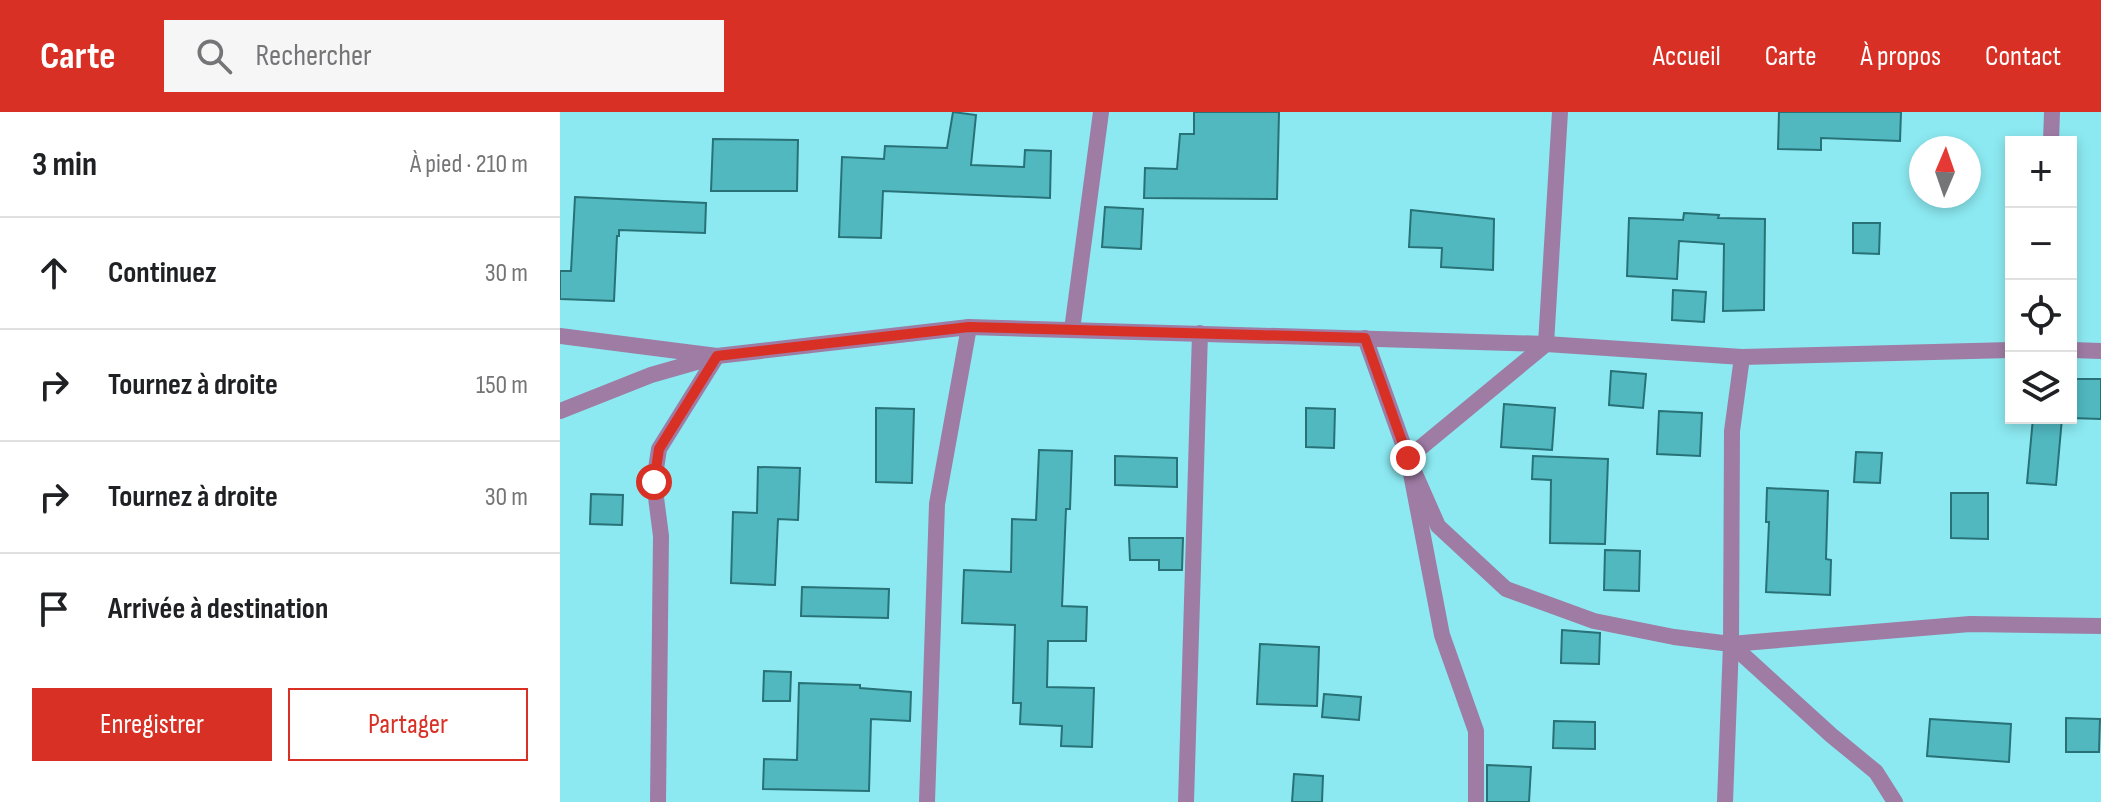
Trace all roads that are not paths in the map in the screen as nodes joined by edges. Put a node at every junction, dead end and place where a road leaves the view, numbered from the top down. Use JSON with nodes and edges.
{"nodes":[{"id":1,"x":1101,"y":112,"type":"edge"},
{"id":2,"x":1560,"y":112,"type":"edge"},
{"id":3,"x":2052,"y":112,"type":"edge"},
{"id":4,"x":2051,"y":136,"type":"edge"},
{"id":5,"x":969,"y":327,"type":"junction"},
{"id":6,"x":1072,"y":330,"type":"junction"},
{"id":7,"x":1200,"y":333,"type":"junction"},
{"id":8,"x":560,"y":336,"type":"edge"},
{"id":9,"x":1365,"y":338,"type":"junction"},
{"id":10,"x":1546,"y":344,"type":"junction"},
{"id":11,"x":2005,"y":350,"type":"edge"},
{"id":12,"x":2077,"y":350,"type":"edge"},
{"id":13,"x":2101,"y":351,"type":"edge"},
{"id":14,"x":717,"y":356,"type":"junction"},
{"id":15,"x":1742,"y":357,"type":"junction"},
{"id":16,"x":560,"y":411,"type":"edge"},
{"id":17,"x":1408,"y":458,"type":"junction"},
{"id":18,"x":2101,"y":626,"type":"edge"},
{"id":19,"x":1731,"y":644,"type":"junction"},
{"id":20,"x":658,"y":802,"type":"edge"},
{"id":21,"x":927,"y":802,"type":"edge"},
{"id":22,"x":1186,"y":802,"type":"edge"},
{"id":23,"x":1476,"y":802,"type":"edge"},
{"id":24,"x":1725,"y":802,"type":"edge"},
{"id":25,"x":1895,"y":802,"type":"edge"}],
"edges":[{"from":1,"to":6,"type":"street"},
{"from":2,"to":10,"type":"street"},
{"from":3,"to":4,"type":"street"},
{"from":5,"to":6,"type":"street"},
{"from":5,"to":14,"type":"street"},
{"from":5,"to":21,"type":"street"},
{"from":6,"to":7,"type":"street"},
{"from":7,"to":9,"type":"street"},
{"from":7,"to":22,"type":"street"},
{"from":8,"to":14,"type":"street"},
{"from":9,"to":10,"type":"street"},
{"from":9,"to":17,"type":"street"},
{"from":10,"to":15,"type":"street"},
{"from":10,"to":17,"type":"street"},
{"from":11,"to":15,"type":"street"},
{"from":12,"to":13,"type":"street"},
{"from":14,"to":16,"type":"street"},
{"from":14,"to":20,"type":"street"},
{"from":15,"to":19,"type":"street"},
{"from":17,"to":19,"type":"street"},
{"from":17,"to":23,"type":"street"},
{"from":18,"to":19,"type":"street"},
{"from":19,"to":24,"type":"street"},
{"from":19,"to":25,"type":"street"}]}
